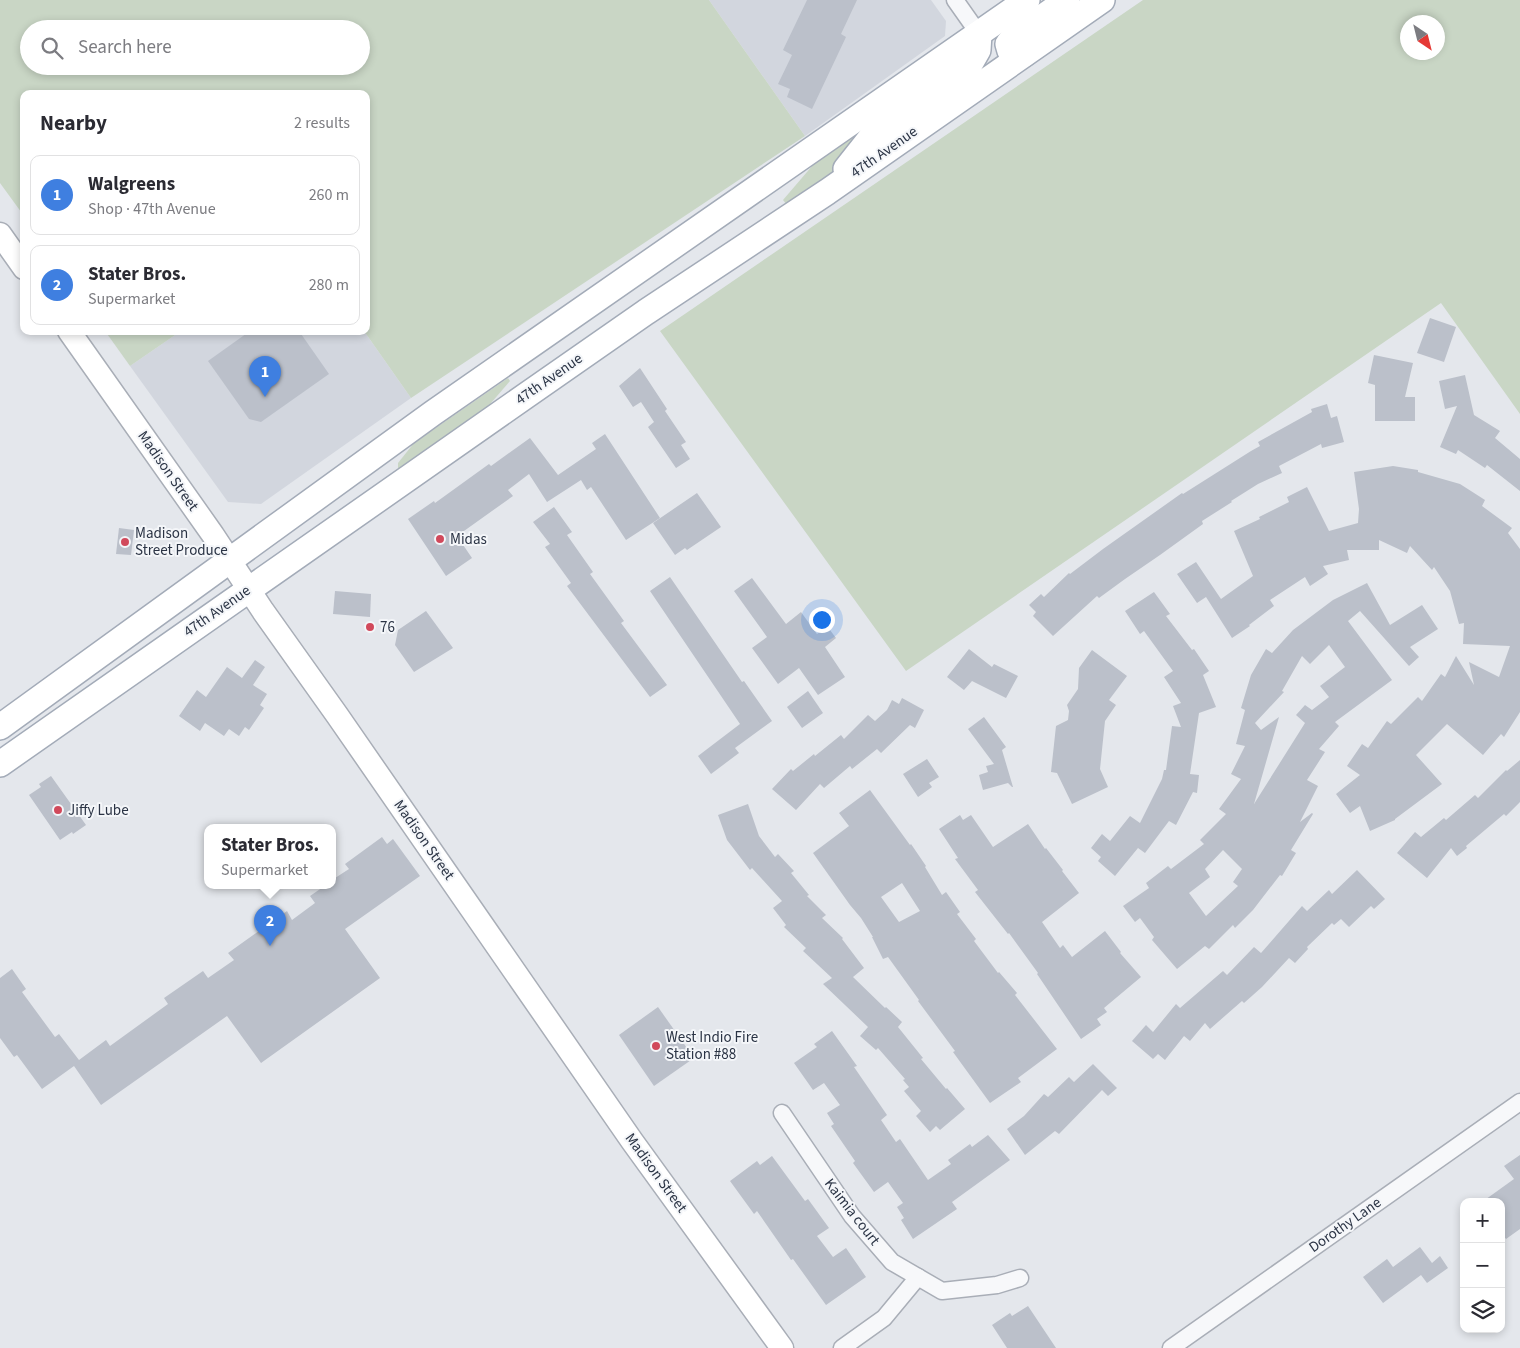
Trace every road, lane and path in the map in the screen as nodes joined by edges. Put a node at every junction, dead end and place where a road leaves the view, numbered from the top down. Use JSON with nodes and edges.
{"nodes":[{"id":1,"x":955,"y":0,"type":"edge"},
{"id":2,"x":1027,"y":0,"type":"edge"},
{"id":3,"x":1067,"y":0,"type":"edge"},
{"id":4,"x":1102,"y":0,"type":"edge"},
{"id":5,"x":979,"y":34,"type":"junction"},
{"id":6,"x":1024,"y":54,"type":"junction"},
{"id":7,"x":826,"y":192,"type":"junction"},
{"id":8,"x":0,"y":234,"type":"edge"},
{"id":9,"x":20,"y":262,"type":"edge"},
{"id":10,"x":622,"y":281,"type":"junction"},
{"id":11,"x":646,"y":312,"type":"junction"},
{"id":12,"x":72,"y":335,"type":"edge"},
{"id":13,"x":230,"y":561,"type":"junction"},
{"id":14,"x":249,"y":589,"type":"junction"},
{"id":15,"x":0,"y":727,"type":"edge"},
{"id":16,"x":0,"y":764,"type":"edge"},
{"id":17,"x":1520,"y":1102,"type":"edge"},
{"id":18,"x":782,"y":1113,"type":"dead end"},
{"id":19,"x":918,"y":1277,"type":"junction"},
{"id":20,"x":1020,"y":1278,"type":"dead end"},
{"id":21,"x":782,"y":1348,"type":"edge"},
{"id":22,"x":842,"y":1348,"type":"edge"},
{"id":23,"x":1171,"y":1348,"type":"edge"}],
"edges":[{"from":1,"to":5,"type":"street"},
{"from":2,"to":5,"type":"main road"},
{"from":3,"to":6,"type":"main road"},
{"from":4,"to":6,"type":"main road","name":"47th Avenue"},
{"from":5,"to":7,"type":"main road"},
{"from":5,"to":10,"type":"main road"},
{"from":6,"to":7,"type":"main road","name":"47th Avenue"},
{"from":7,"to":11,"type":"main road","name":"47th Avenue"},
{"from":8,"to":9,"type":"main road"},
{"from":10,"to":11,"type":"main road"},
{"from":10,"to":13,"type":"main road"},
{"from":11,"to":14,"type":"main road","name":"47th Avenue"},
{"from":12,"to":13,"type":"main road","name":"Madison Street"},
{"from":13,"to":14,"type":"main road","name":"Madison Street"},
{"from":13,"to":15,"type":"main road"},
{"from":14,"to":16,"type":"main road","name":"47th Avenue"},
{"from":14,"to":21,"type":"main road","name":"Madison Street"},
{"from":17,"to":23,"type":"street","name":"Dorothy Lane"},
{"from":18,"to":19,"type":"street","name":"Kaimia court"},
{"from":19,"to":20,"type":"street","name":"Kaimia court"},
{"from":19,"to":22,"type":"street"}]}
